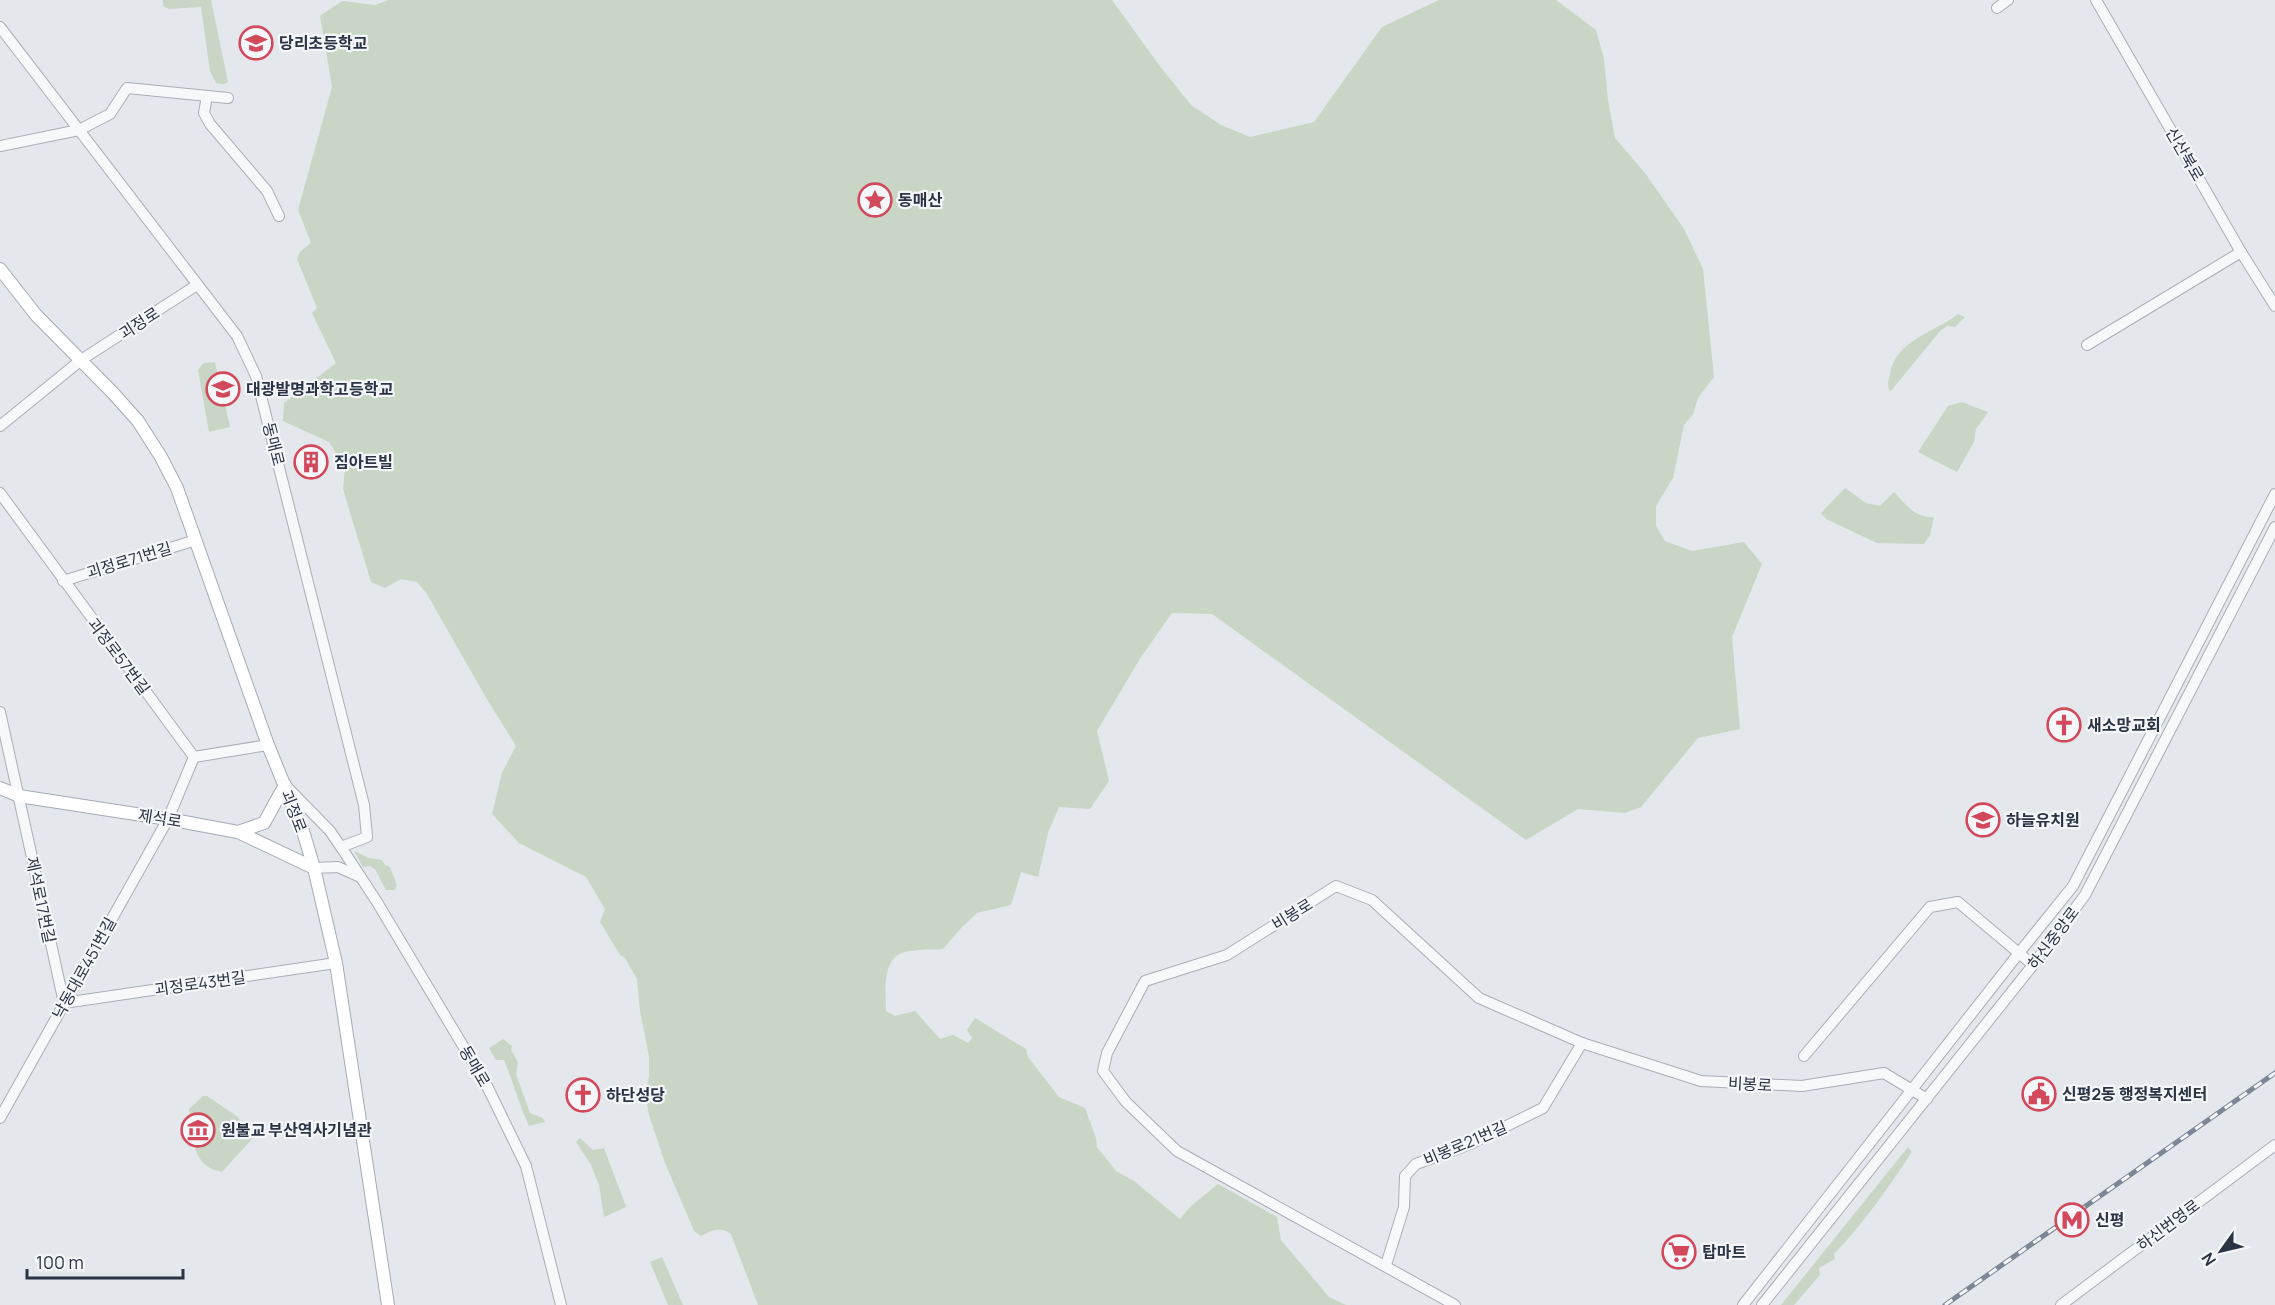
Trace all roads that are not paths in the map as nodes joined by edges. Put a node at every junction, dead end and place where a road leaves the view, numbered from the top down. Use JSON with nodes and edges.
{"nodes":[{"id":1,"x":2008,"y":0,"type":"edge"},
{"id":2,"x":2096,"y":0,"type":"edge"},
{"id":3,"x":1997,"y":8,"type":"dead end"},
{"id":4,"x":0,"y":27,"type":"edge"},
{"id":5,"x":207,"y":96,"type":"junction"},
{"id":6,"x":228,"y":98,"type":"dead end"},
{"id":7,"x":79,"y":129,"type":"junction"},
{"id":8,"x":0,"y":146,"type":"edge"},
{"id":9,"x":279,"y":216,"type":"dead end"},
{"id":10,"x":2241,"y":252,"type":"junction"},
{"id":11,"x":0,"y":269,"type":"edge"},
{"id":12,"x":197,"y":285,"type":"junction"},
{"id":13,"x":2275,"y":306,"type":"edge"},
{"id":14,"x":2087,"y":345,"type":"dead end"},
{"id":15,"x":81,"y":360,"type":"junction"},
{"id":16,"x":0,"y":426,"type":"edge"},
{"id":17,"x":0,"y":493,"type":"edge"},
{"id":18,"x":2275,"y":494,"type":"edge"},
{"id":19,"x":2275,"y":527,"type":"edge"},
{"id":20,"x":196,"y":540,"type":"junction"},
{"id":21,"x":63,"y":581,"type":"junction"},
{"id":22,"x":0,"y":712,"type":"edge"},
{"id":23,"x":268,"y":744,"type":"junction"},
{"id":24,"x":194,"y":757,"type":"junction"},
{"id":25,"x":285,"y":785,"type":"junction"},
{"id":26,"x":0,"y":788,"type":"edge"},
{"id":27,"x":19,"y":796,"type":"junction"},
{"id":28,"x":168,"y":819,"type":"junction"},
{"id":29,"x":238,"y":832,"type":"junction"},
{"id":30,"x":341,"y":847,"type":"junction"},
{"id":31,"x":314,"y":868,"type":"junction"},
{"id":32,"x":358,"y":876,"type":"junction"},
{"id":33,"x":2073,"y":886,"type":"junction"},
{"id":34,"x":2085,"y":895,"type":"junction"},
{"id":35,"x":2019,"y":953,"type":"junction"},
{"id":36,"x":336,"y":963,"type":"junction"},
{"id":37,"x":2033,"y":965,"type":"junction"},
{"id":38,"x":64,"y":1003,"type":"junction"},
{"id":39,"x":1582,"y":1043,"type":"junction"},
{"id":40,"x":1804,"y":1056,"type":"dead end"},
{"id":41,"x":1912,"y":1089,"type":"junction"},
{"id":42,"x":1927,"y":1099,"type":"junction"},
{"id":43,"x":0,"y":1118,"type":"edge"},
{"id":44,"x":2275,"y":1145,"type":"edge"},
{"id":45,"x":1386,"y":1265,"type":"junction"},
{"id":46,"x":388,"y":1305,"type":"edge"},
{"id":47,"x":561,"y":1305,"type":"edge"},
{"id":48,"x":1455,"y":1305,"type":"edge"},
{"id":49,"x":1743,"y":1305,"type":"edge"},
{"id":50,"x":1762,"y":1305,"type":"edge"},
{"id":51,"x":2061,"y":1305,"type":"edge"}],
"edges":[{"from":1,"to":3,"type":"street"},
{"from":2,"to":10,"type":"street","name":"신산북로"},
{"from":4,"to":7,"type":"street","name":"동매로"},
{"from":5,"to":6,"type":"street"},
{"from":5,"to":7,"type":"street"},
{"from":5,"to":9,"type":"street"},
{"from":7,"to":8,"type":"street"},
{"from":7,"to":12,"type":"street","name":"동매로"},
{"from":10,"to":13,"type":"street","name":"신산북로"},
{"from":10,"to":14,"type":"street"},
{"from":11,"to":15,"type":"main road","name":"괴정로"},
{"from":12,"to":15,"type":"street","name":"괴정로"},
{"from":12,"to":30,"type":"street","name":"동매로"},
{"from":15,"to":16,"type":"street"},
{"from":15,"to":20,"type":"main road","name":"괴정로"},
{"from":17,"to":21,"type":"street","name":"괴정로57번길"},
{"from":18,"to":33,"type":"street"},
{"from":19,"to":34,"type":"street","name":"하신중앙로"},
{"from":20,"to":21,"type":"street","name":"괴정로71번길"},
{"from":20,"to":23,"type":"main road","name":"괴정로"},
{"from":21,"to":24,"type":"street","name":"괴정로57번길"},
{"from":22,"to":27,"type":"street","name":"제석로17번길"},
{"from":23,"to":24,"type":"street"},
{"from":23,"to":25,"type":"main road","name":"괴정로"},
{"from":24,"to":28,"type":"street","name":"낙동대로451번길"},
{"from":25,"to":29,"type":"main road"},
{"from":25,"to":30,"type":"street","name":"동매로"},
{"from":25,"to":31,"type":"main road","name":"괴정로"},
{"from":26,"to":27,"type":"main road","name":"제석로"},
{"from":27,"to":28,"type":"main road","name":"제석로"},
{"from":27,"to":38,"type":"street","name":"제석로17번길"},
{"from":28,"to":29,"type":"main road","name":"제석로"},
{"from":28,"to":38,"type":"street","name":"낙동대로451번길"},
{"from":29,"to":31,"type":"main road","name":"제석로"},
{"from":30,"to":32,"type":"street","name":"동매로"},
{"from":31,"to":32,"type":"street"},
{"from":31,"to":36,"type":"main road","name":"괴정로"},
{"from":32,"to":47,"type":"street","name":"동매로"},
{"from":33,"to":34,"type":"street"},
{"from":33,"to":35,"type":"street"},
{"from":34,"to":37,"type":"street","name":"하신중앙로"},
{"from":35,"to":37,"type":"street"},
{"from":35,"to":40,"type":"street"},
{"from":35,"to":41,"type":"street"},
{"from":36,"to":38,"type":"street","name":"괴정로43번길"},
{"from":36,"to":46,"type":"main road","name":"괴정로"},
{"from":37,"to":42,"type":"street","name":"하신중앙로"},
{"from":38,"to":43,"type":"street","name":"낙동대로451번길"},
{"from":39,"to":41,"type":"street","name":"비봉로"},
{"from":39,"to":45,"type":"street","name":"비봉로21번길"},
{"from":39,"to":45,"type":"street","name":"비봉로"},
{"from":41,"to":42,"type":"street","name":"비봉로"},
{"from":41,"to":49,"type":"street"},
{"from":42,"to":50,"type":"street","name":"하신중앙로"},
{"from":44,"to":51,"type":"street","name":"하신번영로"},
{"from":45,"to":48,"type":"street","name":"비봉로"}]}
